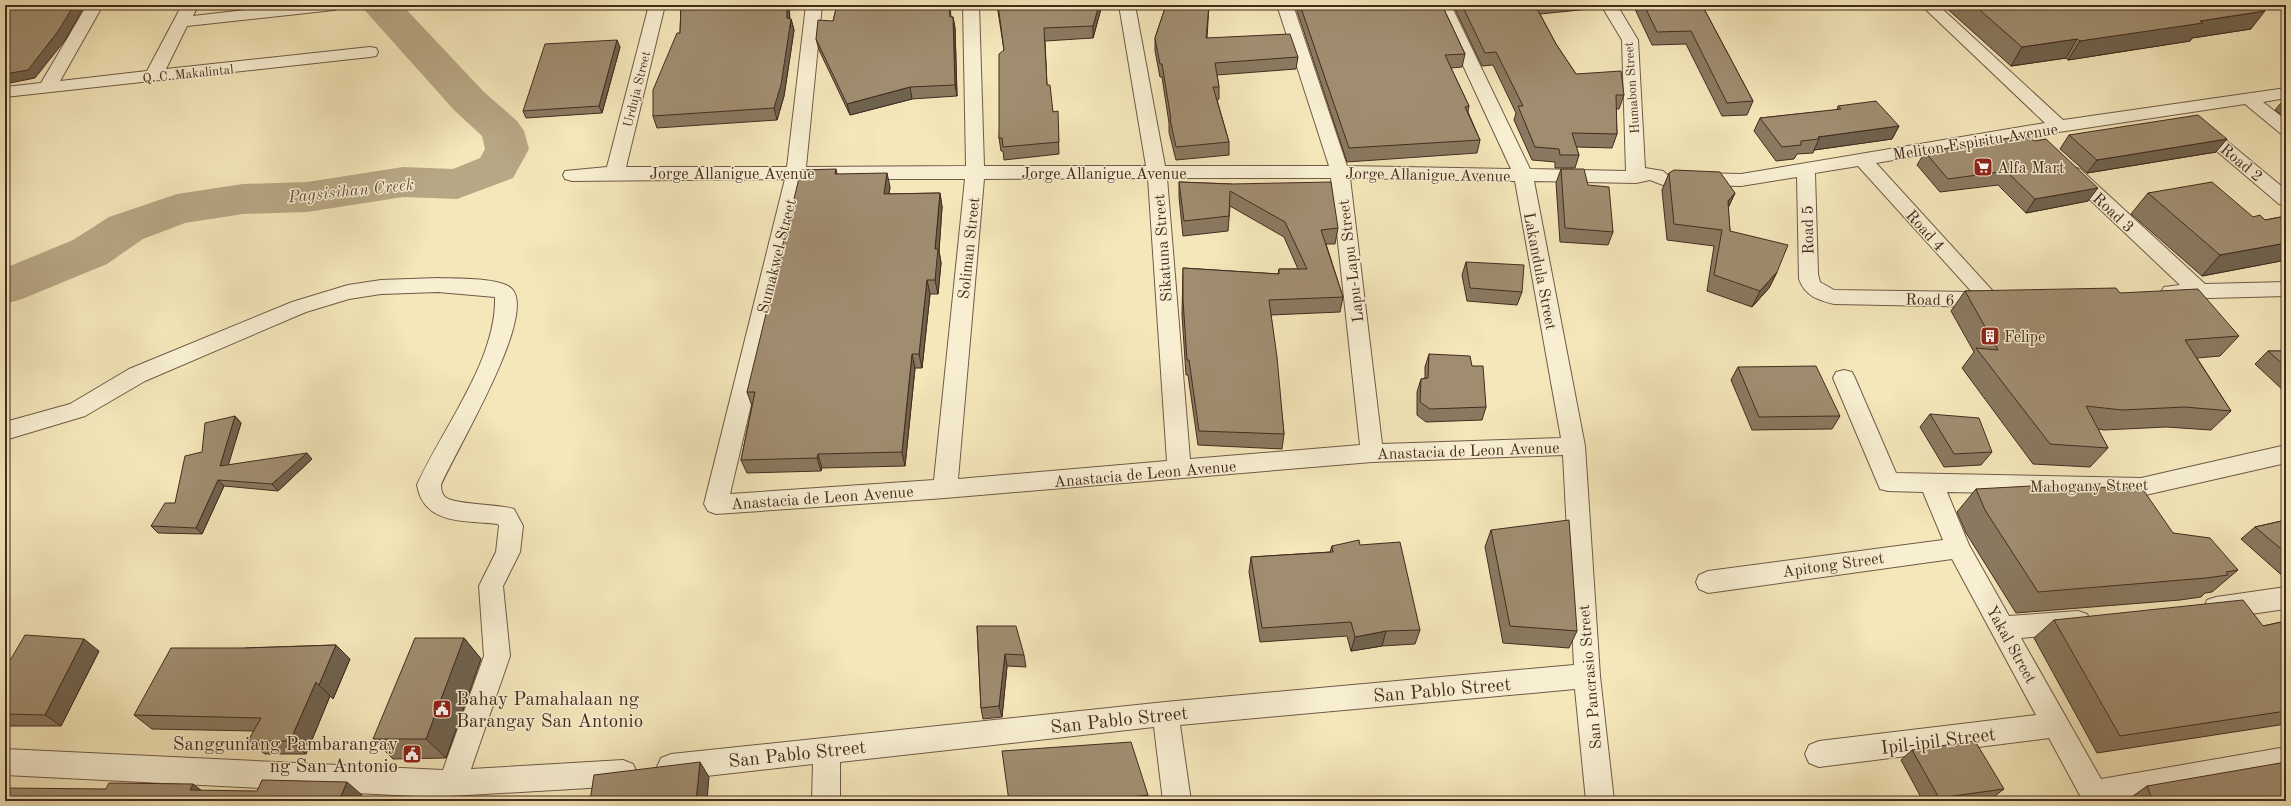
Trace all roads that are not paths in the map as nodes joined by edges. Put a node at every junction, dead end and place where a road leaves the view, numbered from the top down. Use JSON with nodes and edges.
{"nodes":[{"id":1,"x":95,"y":5,"type":"edge"},
{"id":2,"x":190,"y":5,"type":"edge"},
{"id":3,"x":334,"y":5,"type":"edge"},
{"id":4,"x":657,"y":5,"type":"edge"},
{"id":5,"x":814,"y":5,"type":"edge"},
{"id":6,"x":971,"y":5,"type":"edge"},
{"id":7,"x":1127,"y":5,"type":"edge"},
{"id":8,"x":1285,"y":5,"type":"edge"},
{"id":9,"x":1442,"y":5,"type":"edge"},
{"id":10,"x":1609,"y":5,"type":"edge"},
{"id":11,"x":1930,"y":5,"type":"edge"},
{"id":12,"x":181,"y":22,"type":"junction"},
{"id":13,"x":370,"y":52,"type":"dead end"},
{"id":14,"x":153,"y":77,"type":"junction"},
{"id":15,"x":47,"y":88,"type":"junction"},
{"id":16,"x":5,"y":92,"type":"edge"},
{"id":17,"x":2286,"y":93,"type":"edge"},
{"id":18,"x":2249,"y":99,"type":"junction"},
{"id":19,"x":2179,"y":110,"type":"junction"},
{"id":20,"x":2058,"y":126,"type":"junction"},
{"id":21,"x":2286,"y":129,"type":"edge"},
{"id":22,"x":2029,"y":132,"type":"junction"},
{"id":23,"x":1862,"y":159,"type":"junction"},
{"id":24,"x":1806,"y":169,"type":"junction"},
{"id":25,"x":1340,"y":172,"type":"junction"},
{"id":26,"x":615,"y":173,"type":"junction"},
{"id":27,"x":796,"y":173,"type":"junction"},
{"id":28,"x":975,"y":173,"type":"junction"},
{"id":29,"x":1157,"y":173,"type":"junction"},
{"id":30,"x":572,"y":175,"type":"dead end"},
{"id":31,"x":1523,"y":175,"type":"junction"},
{"id":32,"x":1650,"y":178,"type":"junction"},
{"id":33,"x":2286,"y":200,"type":"edge"},
{"id":34,"x":2286,"y":289,"type":"edge"},
{"id":35,"x":1815,"y":290,"type":"joint"},
{"id":36,"x":2200,"y":291,"type":"junction"},
{"id":37,"x":2153,"y":293,"type":"edge"},
{"id":38,"x":1998,"y":300,"type":"joint"},
{"id":39,"x":1844,"y":378,"type":"dead end"},
{"id":40,"x":5,"y":431,"type":"edge"},
{"id":41,"x":1574,"y":446,"type":"junction"},
{"id":42,"x":1372,"y":453,"type":"junction"},
{"id":43,"x":2286,"y":454,"type":"edge"},
{"id":44,"x":1179,"y":470,"type":"junction"},
{"id":45,"x":1932,"y":484,"type":"junction"},
{"id":46,"x":945,"y":490,"type":"junction"},
{"id":47,"x":716,"y":504,"type":"joint"},
{"id":48,"x":1958,"y":548,"type":"junction"},
{"id":49,"x":1580,"y":553,"type":"joint"},
{"id":50,"x":1708,"y":582,"type":"dead end"},
{"id":51,"x":2286,"y":598,"type":"edge"},
{"id":52,"x":2194,"y":611,"type":"edge"},
{"id":53,"x":2102,"y":620,"type":"edge"},
{"id":54,"x":2002,"y":628,"type":"junction"},
{"id":55,"x":1587,"y":676,"type":"junction"},
{"id":56,"x":1165,"y":714,"type":"junction"},
{"id":57,"x":2056,"y":725,"type":"junction"},
{"id":58,"x":827,"y":749,"type":"junction"},
{"id":59,"x":1819,"y":754,"type":"dead end"},
{"id":60,"x":2286,"y":760,"type":"edge"},
{"id":61,"x":5,"y":762,"type":"edge"},
{"id":62,"x":438,"y":789,"type":"edge"},
{"id":63,"x":2096,"y":798,"type":"edge"},
{"id":64,"x":826,"y":801,"type":"edge"},
{"id":65,"x":1177,"y":801,"type":"edge"},
{"id":66,"x":1600,"y":801,"type":"edge"}],
"edges":[{"from":1,"to":15,"type":"street"},
{"from":2,"to":12,"type":"street"},
{"from":3,"to":12,"type":"street"},
{"from":4,"to":26,"type":"street","name":"Urduja Street"},
{"from":5,"to":27,"type":"street","name":"Sumakwel Street"},
{"from":6,"to":28,"type":"street","name":"Soliman Street"},
{"from":7,"to":29,"type":"street","name":"Sikatuna Street"},
{"from":8,"to":25,"type":"street","name":"Lapu-Lapu Street"},
{"from":9,"to":31,"type":"street","name":"Lakandula Street"},
{"from":10,"to":32,"type":"street","name":"Humabon Street"},
{"from":11,"to":20,"type":"street"},
{"from":12,"to":14,"type":"street"},
{"from":13,"to":14,"type":"street","name":"Q. C. Makalintal"},
{"from":14,"to":15,"type":"street","name":"Q. C. Makalintal"},
{"from":15,"to":16,"type":"street","name":"Q. C. Makalintal"},
{"from":17,"to":18,"type":"street","name":"Meliton Espiritu Avenue"},
{"from":18,"to":19,"type":"street","name":"Meliton Espiritu Avenue"},
{"from":18,"to":21,"type":"street"},
{"from":19,"to":20,"type":"street","name":"Meliton Espiritu Avenue"},
{"from":19,"to":33,"type":"street","name":"Road 2"},
{"from":20,"to":22,"type":"street","name":"Meliton Espiritu Avenue"},
{"from":22,"to":23,"type":"street","name":"Meliton Espiritu Avenue"},
{"from":22,"to":36,"type":"street","name":"Road 3"},
{"from":23,"to":24,"type":"street","name":"Meliton Espiritu Avenue"},
{"from":23,"to":38,"type":"street","name":"Road 4"},
{"from":24,"to":32,"type":"street","name":"Meliton Espiritu Avenue"},
{"from":24,"to":35,"type":"street","name":"Road 5"},
{"from":25,"to":29,"type":"street","name":"Jorge Allanigue Avenue"},
{"from":25,"to":31,"type":"street","name":"Jorge Allanigue Avenue"},
{"from":25,"to":42,"type":"street","name":"Lapu-Lapu Street"},
{"from":26,"to":27,"type":"street","name":"Jorge Allanigue Avenue"},
{"from":26,"to":30,"type":"street","name":"Jorge Allanigue Avenue"},
{"from":27,"to":28,"type":"street","name":"Jorge Allanigue Avenue"},
{"from":27,"to":47,"type":"street","name":"Sumakwel Street"},
{"from":28,"to":29,"type":"street","name":"Jorge Allanigue Avenue"},
{"from":28,"to":46,"type":"street","name":"Soliman Street"},
{"from":29,"to":44,"type":"street","name":"Sikatuna Street"},
{"from":31,"to":32,"type":"street","name":"Jorge Allanigue Avenue"},
{"from":31,"to":41,"type":"street","name":"Lakandula Street"},
{"from":34,"to":36,"type":"street"},
{"from":35,"to":38,"type":"street","name":"Road 6"},
{"from":36,"to":37,"type":"street"},
{"from":39,"to":45,"type":"street","name":"Mahogany Street"},
{"from":40,"to":62,"type":"street"},
{"from":41,"to":42,"type":"street","name":"Anastacia de Leon Avenue"},
{"from":41,"to":49,"type":"street","name":"Lakandula Street"},
{"from":42,"to":44,"type":"street","name":"Anastacia de Leon Avenue"},
{"from":43,"to":45,"type":"street","name":"Mahogany Street"},
{"from":44,"to":46,"type":"street","name":"Anastacia de Leon Avenue"},
{"from":45,"to":48,"type":"street","name":"Yakal Street"},
{"from":46,"to":47,"type":"street","name":"Anastacia de Leon Avenue"},
{"from":48,"to":50,"type":"street","name":"Apitong Street"},
{"from":48,"to":54,"type":"street","name":"Yakal Street"},
{"from":49,"to":55,"type":"street","name":"San Pancrasio Street"},
{"from":51,"to":52,"type":"street"},
{"from":53,"to":54,"type":"street"},
{"from":54,"to":57,"type":"street","name":"Yakal Street"},
{"from":55,"to":56,"type":"street","name":"San Pablo Street"},
{"from":55,"to":66,"type":"street","name":"San Pancrasio Street"},
{"from":56,"to":58,"type":"street","name":"San Pablo Street"},
{"from":56,"to":65,"type":"street"},
{"from":57,"to":59,"type":"street","name":"Ipil-ipil Street"},
{"from":57,"to":63,"type":"street","name":"Yakal Street"},
{"from":58,"to":62,"type":"street","name":"San Pablo Street"},
{"from":58,"to":64,"type":"street"},
{"from":60,"to":63,"type":"street"},
{"from":61,"to":62,"type":"street","name":"San Pablo Street"}]}
